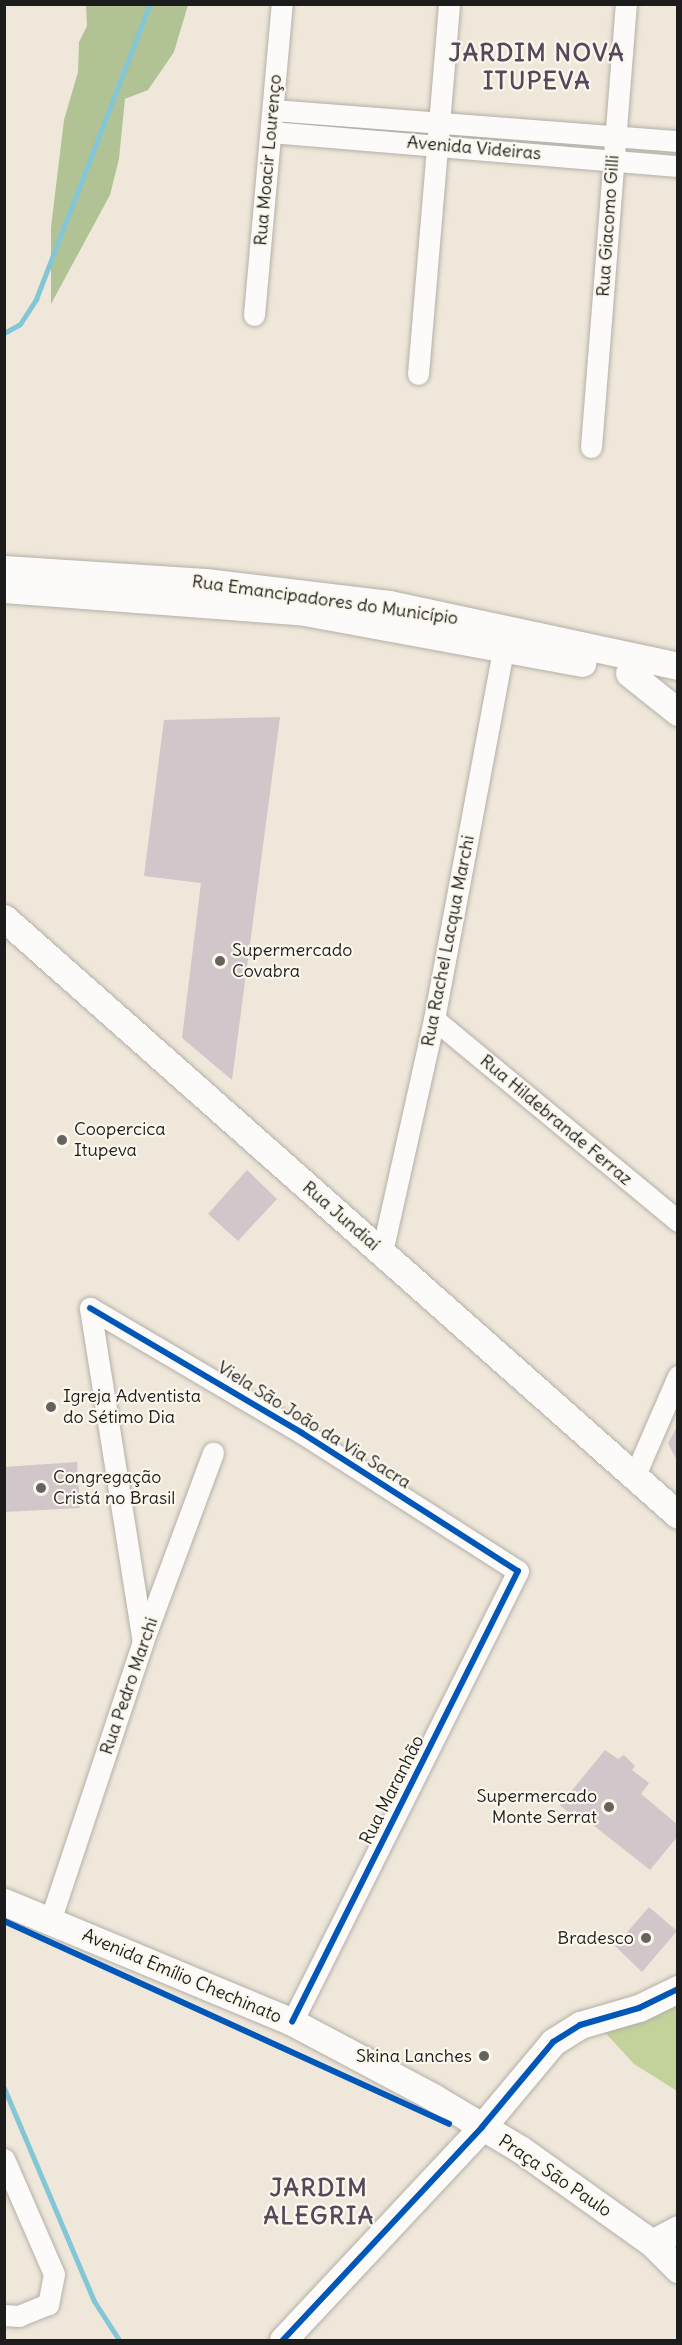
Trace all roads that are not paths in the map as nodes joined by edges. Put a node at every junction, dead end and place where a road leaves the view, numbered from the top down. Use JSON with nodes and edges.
{"nodes":[{"id":1,"x":282,"y":4,"type":"edge"},
{"id":2,"x":449,"y":4,"type":"edge"},
{"id":3,"x":626,"y":4,"type":"edge"},
{"id":4,"x":273,"y":110,"type":"junction"},
{"id":5,"x":440,"y":123,"type":"junction"},
{"id":6,"x":271,"y":132,"type":"junction"},
{"id":7,"x":615,"y":136,"type":"junction"},
{"id":8,"x":678,"y":141,"type":"edge"},
{"id":9,"x":438,"y":145,"type":"junction"},
{"id":10,"x":614,"y":160,"type":"junction"},
{"id":11,"x":678,"y":166,"type":"edge"},
{"id":12,"x":254,"y":315,"type":"dead end"},
{"id":13,"x":418,"y":374,"type":"dead end"},
{"id":14,"x":591,"y":447,"type":"dead end"},
{"id":15,"x":4,"y":569,"type":"edge"},
{"id":16,"x":4,"y":589,"type":"edge"},
{"id":17,"x":506,"y":637,"type":"junction"},
{"id":18,"x":678,"y":666,"type":"edge"},
{"id":19,"x":629,"y":673,"type":"junction"},
{"id":20,"x":678,"y":684,"type":"edge"},
{"id":21,"x":678,"y":712,"type":"edge"},
{"id":22,"x":4,"y":918,"type":"edge"},
{"id":23,"x":434,"y":1019,"type":"junction"},
{"id":24,"x":678,"y":1221,"type":"edge"},
{"id":25,"x":382,"y":1252,"type":"junction"},
{"id":26,"x":678,"y":1376,"type":"edge"},
{"id":27,"x":213,"y":1453,"type":"dead end"},
{"id":28,"x":635,"y":1475,"type":"junction"},
{"id":29,"x":678,"y":1515,"type":"edge"},
{"id":30,"x":518,"y":1571,"type":"joint"},
{"id":31,"x":143,"y":1641,"type":"junction"},
{"id":32,"x":4,"y":1902,"type":"edge"},
{"id":33,"x":50,"y":1921,"type":"junction"},
{"id":34,"x":678,"y":1989,"type":"edge"},
{"id":35,"x":292,"y":2022,"type":"junction"},
{"id":36,"x":482,"y":2127,"type":"junction"},
{"id":37,"x":4,"y":2159,"type":"edge"},
{"id":38,"x":678,"y":2229,"type":"edge"},
{"id":39,"x":652,"y":2243,"type":"junction"},
{"id":40,"x":678,"y":2269,"type":"edge"},
{"id":41,"x":4,"y":2315,"type":"edge"},
{"id":42,"x":283,"y":2340,"type":"edge"}],
"edges":[{"from":1,"to":4,"type":"street","name":"Rua Moacir Lourenço"},
{"from":2,"to":5,"type":"street"},
{"from":3,"to":7,"type":"street","name":"Rua Giacomo Gilli"},
{"from":4,"to":5,"type":"street","name":"Avenida Videiras"},
{"from":4,"to":6,"type":"street","name":"Rua Moacir Lourenço"},
{"from":5,"to":7,"type":"street","name":"Avenida Videiras"},
{"from":5,"to":9,"type":"street"},
{"from":6,"to":9,"type":"street","name":"Avenida Videiras"},
{"from":6,"to":12,"type":"street","name":"Rua Moacir Lourenço"},
{"from":7,"to":8,"type":"street","name":"Avenida Videiras"},
{"from":7,"to":10,"type":"street","name":"Rua Giacomo Gilli"},
{"from":9,"to":10,"type":"street","name":"Avenida Videiras"},
{"from":9,"to":13,"type":"street"},
{"from":10,"to":11,"type":"street","name":"Avenida Videiras"},
{"from":10,"to":14,"type":"street","name":"Rua Giacomo Gilli"},
{"from":15,"to":17,"type":"main road","name":"Rua Emancipadores do Município"},
{"from":16,"to":17,"type":"main road","name":"Rua Emancipadores do Município"},
{"from":17,"to":18,"type":"main road","name":"Rua Emancipadores do Município"},
{"from":17,"to":19,"type":"main road","name":"Rua Emancipadores do Município"},
{"from":17,"to":23,"type":"street","name":"Rua Rachel Lacqua Marchi"},
{"from":19,"to":20,"type":"main road","name":"Rua Emancipadores do Município"},
{"from":19,"to":21,"type":"main road","name":"Rua Emancipadores do Município"},
{"from":22,"to":25,"type":"main road","name":"Rua Jundiaí"},
{"from":23,"to":24,"type":"street","name":"Rua Hildebrande Ferraz"},
{"from":23,"to":25,"type":"street","name":"Rua Rachel Lacqua Marchi"},
{"from":25,"to":28,"type":"main road","name":"Rua Jundiaí"},
{"from":26,"to":28,"type":"street"},
{"from":27,"to":31,"type":"street","name":"Rua Pedro Marchi"},
{"from":28,"to":29,"type":"main road","name":"Rua Jundiaí"},
{"from":30,"to":31,"type":"street","name":"Viela São João da Via Sacra"},
{"from":30,"to":35,"type":"street","name":"Rua Maranhão"},
{"from":31,"to":33,"type":"street","name":"Rua Pedro Marchi"},
{"from":32,"to":33,"type":"main road","name":"Avenida Emílio Chechinato"},
{"from":33,"to":35,"type":"main road","name":"Avenida Emílio Chechinato"},
{"from":34,"to":36,"type":"main road","name":"Praça São Paulo"},
{"from":35,"to":36,"type":"main road","name":"Avenida Emílio Chechinato"},
{"from":36,"to":39,"type":"main road","name":"Praça São Paulo"},
{"from":36,"to":42,"type":"main road"},
{"from":37,"to":41,"type":"street"},
{"from":38,"to":39,"type":"main road"},
{"from":39,"to":40,"type":"main road","name":"Praça São Paulo"}]}
